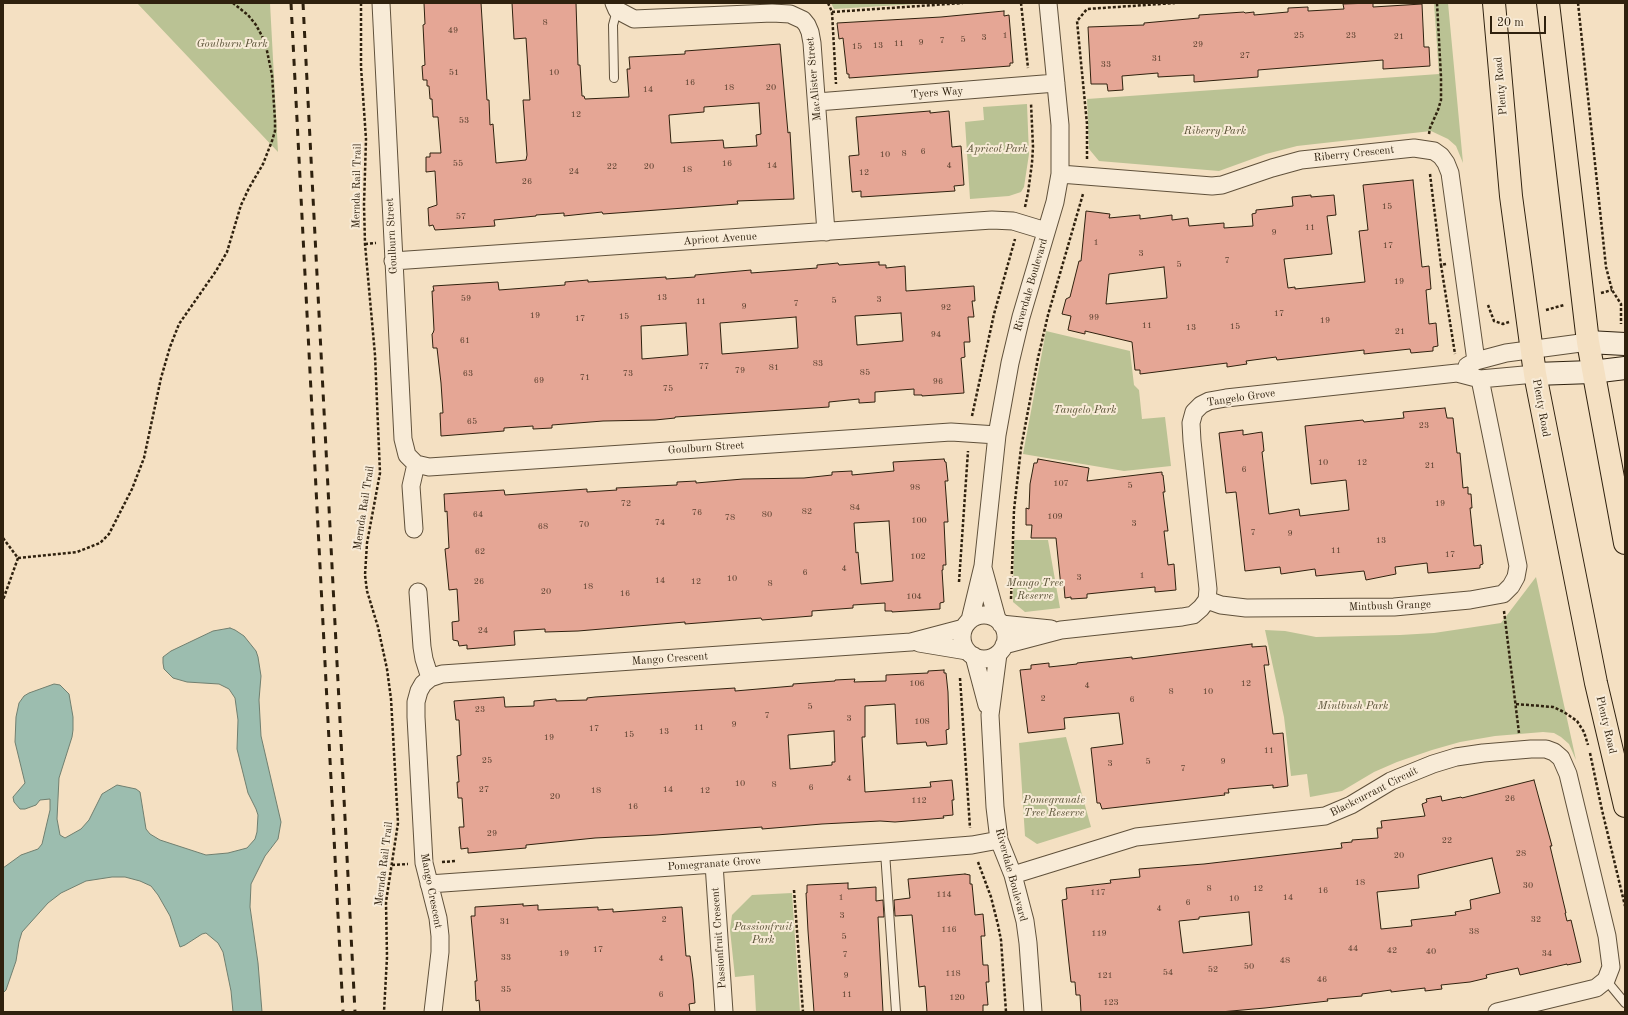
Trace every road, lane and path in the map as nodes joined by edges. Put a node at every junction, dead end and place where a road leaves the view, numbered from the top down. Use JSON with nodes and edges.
{"nodes":[{"id":1,"x":233,"y":3,"type":"edge"},
{"id":2,"x":361,"y":3,"type":"edge"},
{"id":3,"x":380,"y":3,"type":"edge"},
{"id":4,"x":828,"y":3,"type":"edge"},
{"id":5,"x":963,"y":3,"type":"edge"},
{"id":6,"x":1048,"y":3,"type":"edge"},
{"id":7,"x":1175,"y":3,"type":"edge"},
{"id":8,"x":1494,"y":3,"type":"edge"},
{"id":9,"x":1548,"y":3,"type":"edge"},
{"id":10,"x":1578,"y":3,"type":"edge"},
{"id":11,"x":616,"y":7,"type":"edge"},
{"id":12,"x":832,"y":12,"type":"junction"},
{"id":13,"x":614,"y":78,"type":"dead end"},
{"id":14,"x":1056,"y":83,"type":"junction"},
{"id":15,"x":837,"y":100,"type":"junction"},
{"id":16,"x":817,"y":102,"type":"junction"},
{"id":17,"x":1060,"y":174,"type":"junction"},
{"id":18,"x":1085,"y":175,"type":"junction"},
{"id":19,"x":1046,"y":231,"type":"junction"},
{"id":20,"x":826,"y":232,"type":"junction"},
{"id":21,"x":393,"y":261,"type":"junction"},
{"id":22,"x":1462,"y":263,"type":"junction"},
{"id":23,"x":1612,"y":290,"type":"junction"},
{"id":24,"x":1582,"y":300,"type":"junction"},
{"id":25,"x":1487,"y":302,"type":"dead end"},
{"id":26,"x":1526,"y":315,"type":"junction"},
{"id":27,"x":1588,"y":342,"type":"junction"},
{"id":28,"x":1623,"y":344,"type":"edge"},
{"id":29,"x":1531,"y":349,"type":"junction"},
{"id":30,"x":1476,"y":361,"type":"junction"},
{"id":31,"x":1625,"y":368,"type":"edge"},
{"id":32,"x":1592,"y":372,"type":"junction"},
{"id":33,"x":1457,"y":373,"type":"junction"},
{"id":34,"x":1535,"y":374,"type":"junction"},
{"id":35,"x":1480,"y":380,"type":"junction"},
{"id":36,"x":997,"y":435,"type":"junction"},
{"id":37,"x":416,"y":464,"type":"junction"},
{"id":38,"x":1617,"y":465,"type":"edge"},
{"id":39,"x":414,"y":529,"type":"dead end"},
{"id":40,"x":3,"y":538,"type":"edge"},
{"id":41,"x":1625,"y":544,"type":"edge"},
{"id":42,"x":18,"y":558,"type":"junction"},
{"id":43,"x":983,"y":566,"type":"junction"},
{"id":44,"x":418,"y":592,"type":"dead end"},
{"id":45,"x":1503,"y":594,"type":"junction"},
{"id":46,"x":1011,"y":599,"type":"dead end"},
{"id":47,"x":3,"y":600,"type":"edge"},
{"id":48,"x":1206,"y":600,"type":"junction"},
{"id":49,"x":1000,"y":622,"type":"junction"},
{"id":50,"x":967,"y":624,"type":"junction"},
{"id":51,"x":1061,"y":630,"type":"junction"},
{"id":52,"x":911,"y":642,"type":"junction"},
{"id":53,"x":1001,"y":649,"type":"junction"},
{"id":54,"x":971,"y":654,"type":"junction"},
{"id":55,"x":430,"y":678,"type":"junction"},
{"id":56,"x":990,"y":714,"type":"junction"},
{"id":57,"x":1521,"y":749,"type":"junction"},
{"id":58,"x":1625,"y":806,"type":"edge"},
{"id":59,"x":1000,"y":840,"type":"junction"},
{"id":60,"x":885,"y":852,"type":"junction"},
{"id":61,"x":714,"y":864,"type":"junction"},
{"id":62,"x":1013,"y":875,"type":"junction"},
{"id":63,"x":429,"y":884,"type":"junction"},
{"id":64,"x":794,"y":890,"type":"dead end"},
{"id":65,"x":1606,"y":980,"type":"junction"},
{"id":66,"x":1625,"y":1003,"type":"edge"},
{"id":67,"x":384,"y":1012,"type":"edge"},
{"id":68,"x":433,"y":1012,"type":"edge"},
{"id":69,"x":724,"y":1012,"type":"edge"},
{"id":70,"x":803,"y":1012,"type":"edge"},
{"id":71,"x":896,"y":1012,"type":"edge"},
{"id":72,"x":1033,"y":1012,"type":"edge"},
{"id":73,"x":1497,"y":1012,"type":"edge"}],
"edges":[{"from":1,"to":42,"type":"path"},
{"from":2,"to":67,"type":"path","name":"Mernda Rail Trail"},
{"from":3,"to":21,"type":"street","name":"Goulburn Street"},
{"from":4,"to":12,"type":"path"},
{"from":5,"to":12,"type":"path"},
{"from":6,"to":14,"type":"street","name":"Riverdale Boulevard"},
{"from":7,"to":18,"type":"path"},
{"from":8,"to":26,"type":"highway","name":"Plenty Road"},
{"from":9,"to":24,"type":"highway"},
{"from":10,"to":23,"type":"path"},
{"from":11,"to":13,"type":"lane","name":"MacAlister Street"},
{"from":11,"to":16,"type":"street","name":"MacAlister Street"},
{"from":12,"to":15,"type":"path"},
{"from":14,"to":15,"type":"street","name":"Tyers Way"},
{"from":14,"to":17,"type":"street","name":"Riverdale Boulevard"},
{"from":15,"to":16,"type":"street","name":"Tyers Way"},
{"from":16,"to":20,"type":"street","name":"MacAlister Street"},
{"from":17,"to":18,"type":"street","name":"Riberry Crescent"},
{"from":17,"to":19,"type":"street","name":"Riverdale Boulevard"},
{"from":18,"to":22,"type":"street","name":"Riberry Crescent"},
{"from":18,"to":46,"type":"path"},
{"from":19,"to":20,"type":"street","name":"Apricot Avenue"},
{"from":19,"to":36,"type":"street","name":"Riverdale Boulevard"},
{"from":20,"to":21,"type":"street","name":"Apricot Avenue"},
{"from":21,"to":37,"type":"street","name":"Goulburn Street"},
{"from":22,"to":30,"type":"street","name":"Riberry Crescent"},
{"from":22,"to":33,"type":"path"},
{"from":23,"to":24,"type":"path"},
{"from":23,"to":28,"type":"path"},
{"from":24,"to":26,"type":"path"},
{"from":24,"to":27,"type":"highway"},
{"from":25,"to":26,"type":"path"},
{"from":26,"to":29,"type":"highway","name":"Plenty Road"},
{"from":27,"to":28,"type":"street"},
{"from":27,"to":29,"type":"street","name":"Tangelo Grove"},
{"from":27,"to":32,"type":"highway"},
{"from":29,"to":30,"type":"street","name":"Tangelo Grove"},
{"from":29,"to":34,"type":"highway","name":"Plenty Road"},
{"from":30,"to":33,"type":"street","name":"Tangelo Grove"},
{"from":31,"to":32,"type":"street"},
{"from":32,"to":34,"type":"street"},
{"from":32,"to":38,"type":"highway"},
{"from":33,"to":35,"type":"street","name":"Tangelo Grove"},
{"from":33,"to":48,"type":"street","name":"Tangelo Grove"},
{"from":34,"to":35,"type":"street","name":"Tangelo Grove"},
{"from":34,"to":58,"type":"highway","name":"Plenty Road"},
{"from":35,"to":45,"type":"street"},
{"from":36,"to":37,"type":"street","name":"Goulburn Street"},
{"from":36,"to":43,"type":"street","name":"Riverdale Boulevard"},
{"from":37,"to":39,"type":"street"},
{"from":38,"to":41,"type":"highway"},
{"from":40,"to":42,"type":"path"},
{"from":42,"to":47,"type":"path"},
{"from":43,"to":49,"type":"street","name":"Riverdale Boulevard"},
{"from":43,"to":50,"type":"street","name":"Riverdale Boulevard"},
{"from":44,"to":55,"type":"street"},
{"from":45,"to":48,"type":"street","name":"Mintbush Grange"},
{"from":45,"to":57,"type":"path"},
{"from":48,"to":51,"type":"street"},
{"from":49,"to":50,"type":"street"},
{"from":49,"to":51,"type":"street"},
{"from":49,"to":53,"type":"street"},
{"from":50,"to":52,"type":"street","name":"Mango Crescent"},
{"from":50,"to":54,"type":"street"},
{"from":51,"to":53,"type":"street"},
{"from":52,"to":54,"type":"street","name":"Mango Crescent"},
{"from":52,"to":55,"type":"street","name":"Mango Crescent"},
{"from":53,"to":54,"type":"street"},
{"from":53,"to":56,"type":"street","name":"Riverdale Boulevard"},
{"from":54,"to":56,"type":"street","name":"Riverdale Boulevard"},
{"from":55,"to":63,"type":"street","name":"Mango Crescent"},
{"from":56,"to":59,"type":"street","name":"Riverdale Boulevard"},
{"from":57,"to":62,"type":"street","name":"Blackcurrant Circuit"},
{"from":57,"to":65,"type":"street","name":"Blackcurrant Circuit"},
{"from":59,"to":60,"type":"street","name":"Pomegranate Grove"},
{"from":59,"to":62,"type":"street","name":"Riverdale Boulevard"},
{"from":60,"to":61,"type":"street","name":"Pomegranate Grove"},
{"from":60,"to":71,"type":"lane"},
{"from":61,"to":63,"type":"street","name":"Pomegranate Grove"},
{"from":61,"to":69,"type":"street","name":"Passionfruit Crescent"},
{"from":62,"to":72,"type":"street","name":"Riverdale Boulevard"},
{"from":63,"to":68,"type":"street","name":"Mango Crescent"},
{"from":64,"to":70,"type":"path"},
{"from":65,"to":66,"type":"lane"},
{"from":65,"to":73,"type":"street"}]}
